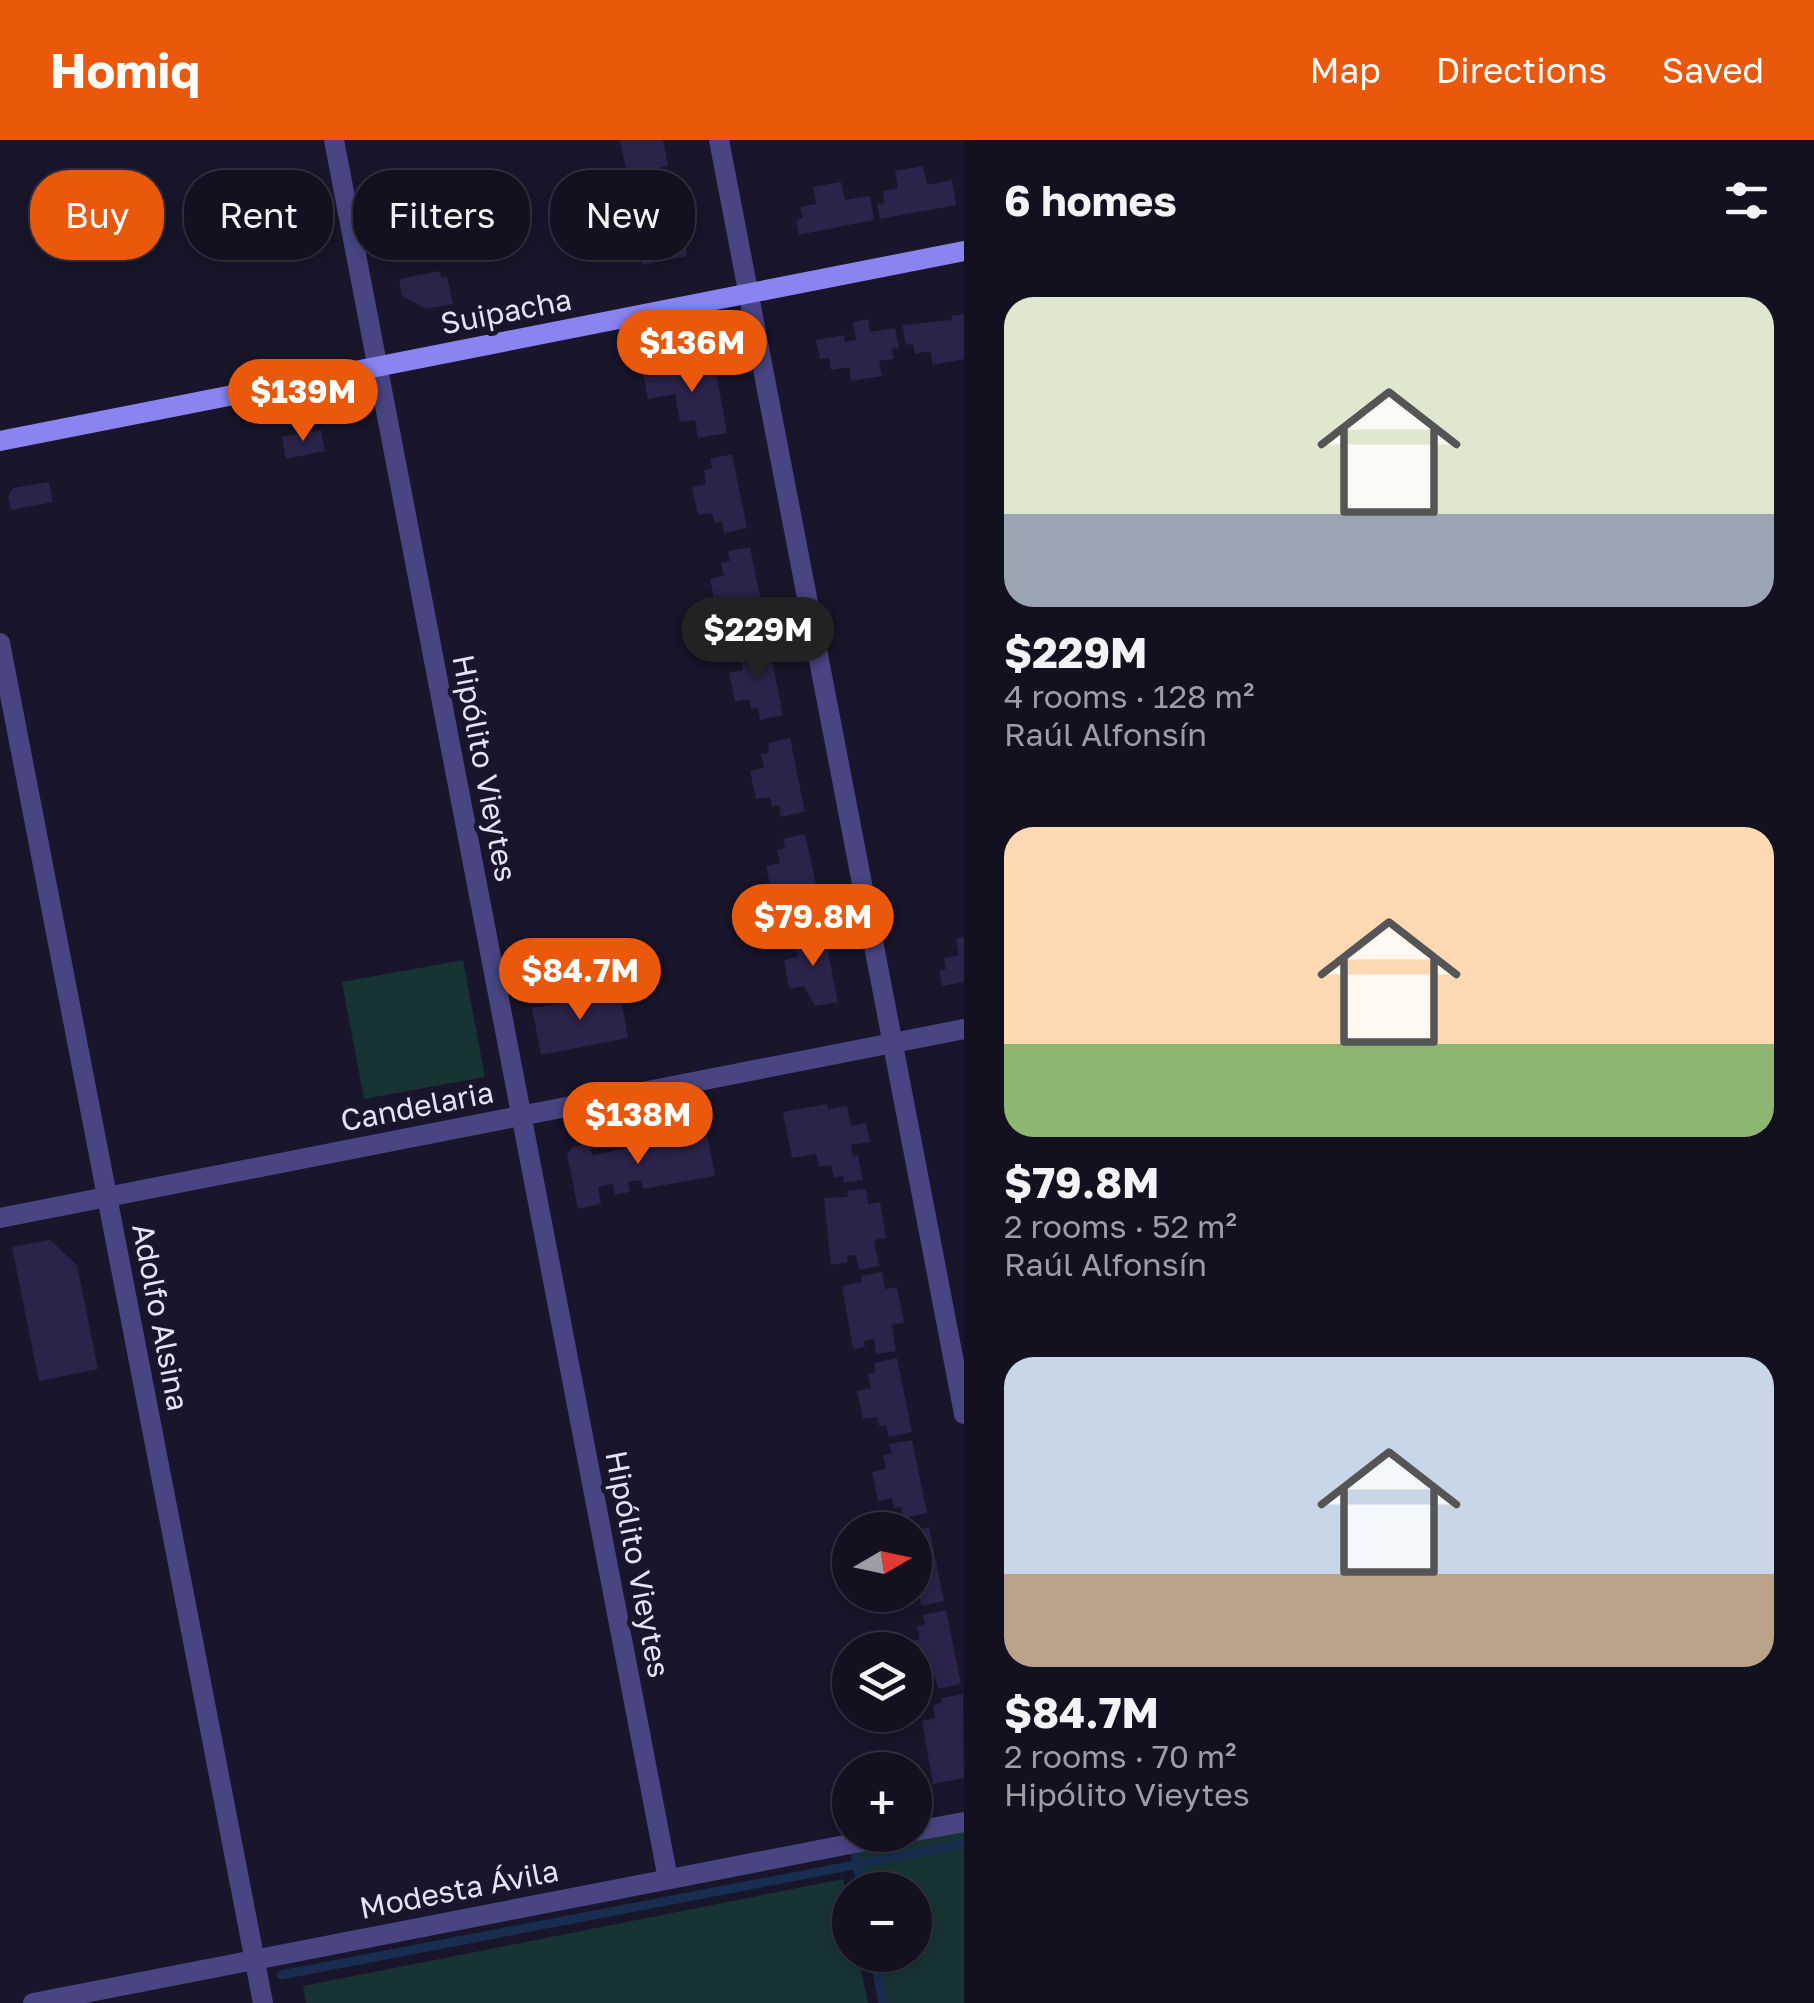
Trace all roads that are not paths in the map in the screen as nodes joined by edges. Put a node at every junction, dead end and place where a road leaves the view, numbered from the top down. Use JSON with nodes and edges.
{"nodes":[{"id":1,"x":334,"y":140,"type":"edge"},
{"id":2,"x":719,"y":140,"type":"edge"},
{"id":3,"x":964,"y":251,"type":"edge"},
{"id":4,"x":748,"y":294,"type":"junction"},
{"id":5,"x":377,"y":366,"type":"junction"},
{"id":6,"x":0,"y":441,"type":"edge"},
{"id":7,"x":0,"y":642,"type":"edge"},
{"id":8,"x":964,"y":1029,"type":"edge"},
{"id":9,"x":892,"y":1043,"type":"junction"},
{"id":10,"x":522,"y":1116,"type":"junction"},
{"id":11,"x":107,"y":1197,"type":"junction"},
{"id":12,"x":0,"y":1218,"type":"edge"},
{"id":13,"x":964,"y":1414,"type":"edge"},
{"id":14,"x":964,"y":1822,"type":"edge"},
{"id":15,"x":932,"y":1828,"type":"edge"},
{"id":16,"x":832,"y":1847,"type":"edge"},
{"id":17,"x":668,"y":1879,"type":"junction"},
{"id":18,"x":255,"y":1960,"type":"junction"},
{"id":19,"x":33,"y":2003,"type":"edge"},
{"id":20,"x":263,"y":2003,"type":"edge"}],
"edges":[{"from":1,"to":5,"type":"street","name":"Hipólito Vieytes"},
{"from":2,"to":4,"type":"street"},
{"from":3,"to":4,"type":"main road","name":"Suipacha"},
{"from":4,"to":5,"type":"main road","name":"Suipacha"},
{"from":4,"to":9,"type":"street"},
{"from":5,"to":6,"type":"main road","name":"Suipacha"},
{"from":5,"to":10,"type":"street","name":"Hipólito Vieytes"},
{"from":7,"to":11,"type":"street","name":"Adolfo Alsina"},
{"from":8,"to":9,"type":"street","name":"Candelaria"},
{"from":9,"to":10,"type":"street","name":"Candelaria"},
{"from":9,"to":13,"type":"street"},
{"from":10,"to":11,"type":"street","name":"Candelaria"},
{"from":10,"to":17,"type":"street","name":"Hipólito Vieytes"},
{"from":11,"to":12,"type":"street","name":"Candelaria"},
{"from":11,"to":18,"type":"street","name":"Adolfo Alsina"},
{"from":14,"to":15,"type":"street"},
{"from":16,"to":17,"type":"street","name":"Modesta Ávila"},
{"from":17,"to":18,"type":"street","name":"Modesta Ávila"},
{"from":18,"to":19,"type":"street","name":"Modesta Ávila"},
{"from":18,"to":20,"type":"street","name":"Adolfo Alsina"}]}
